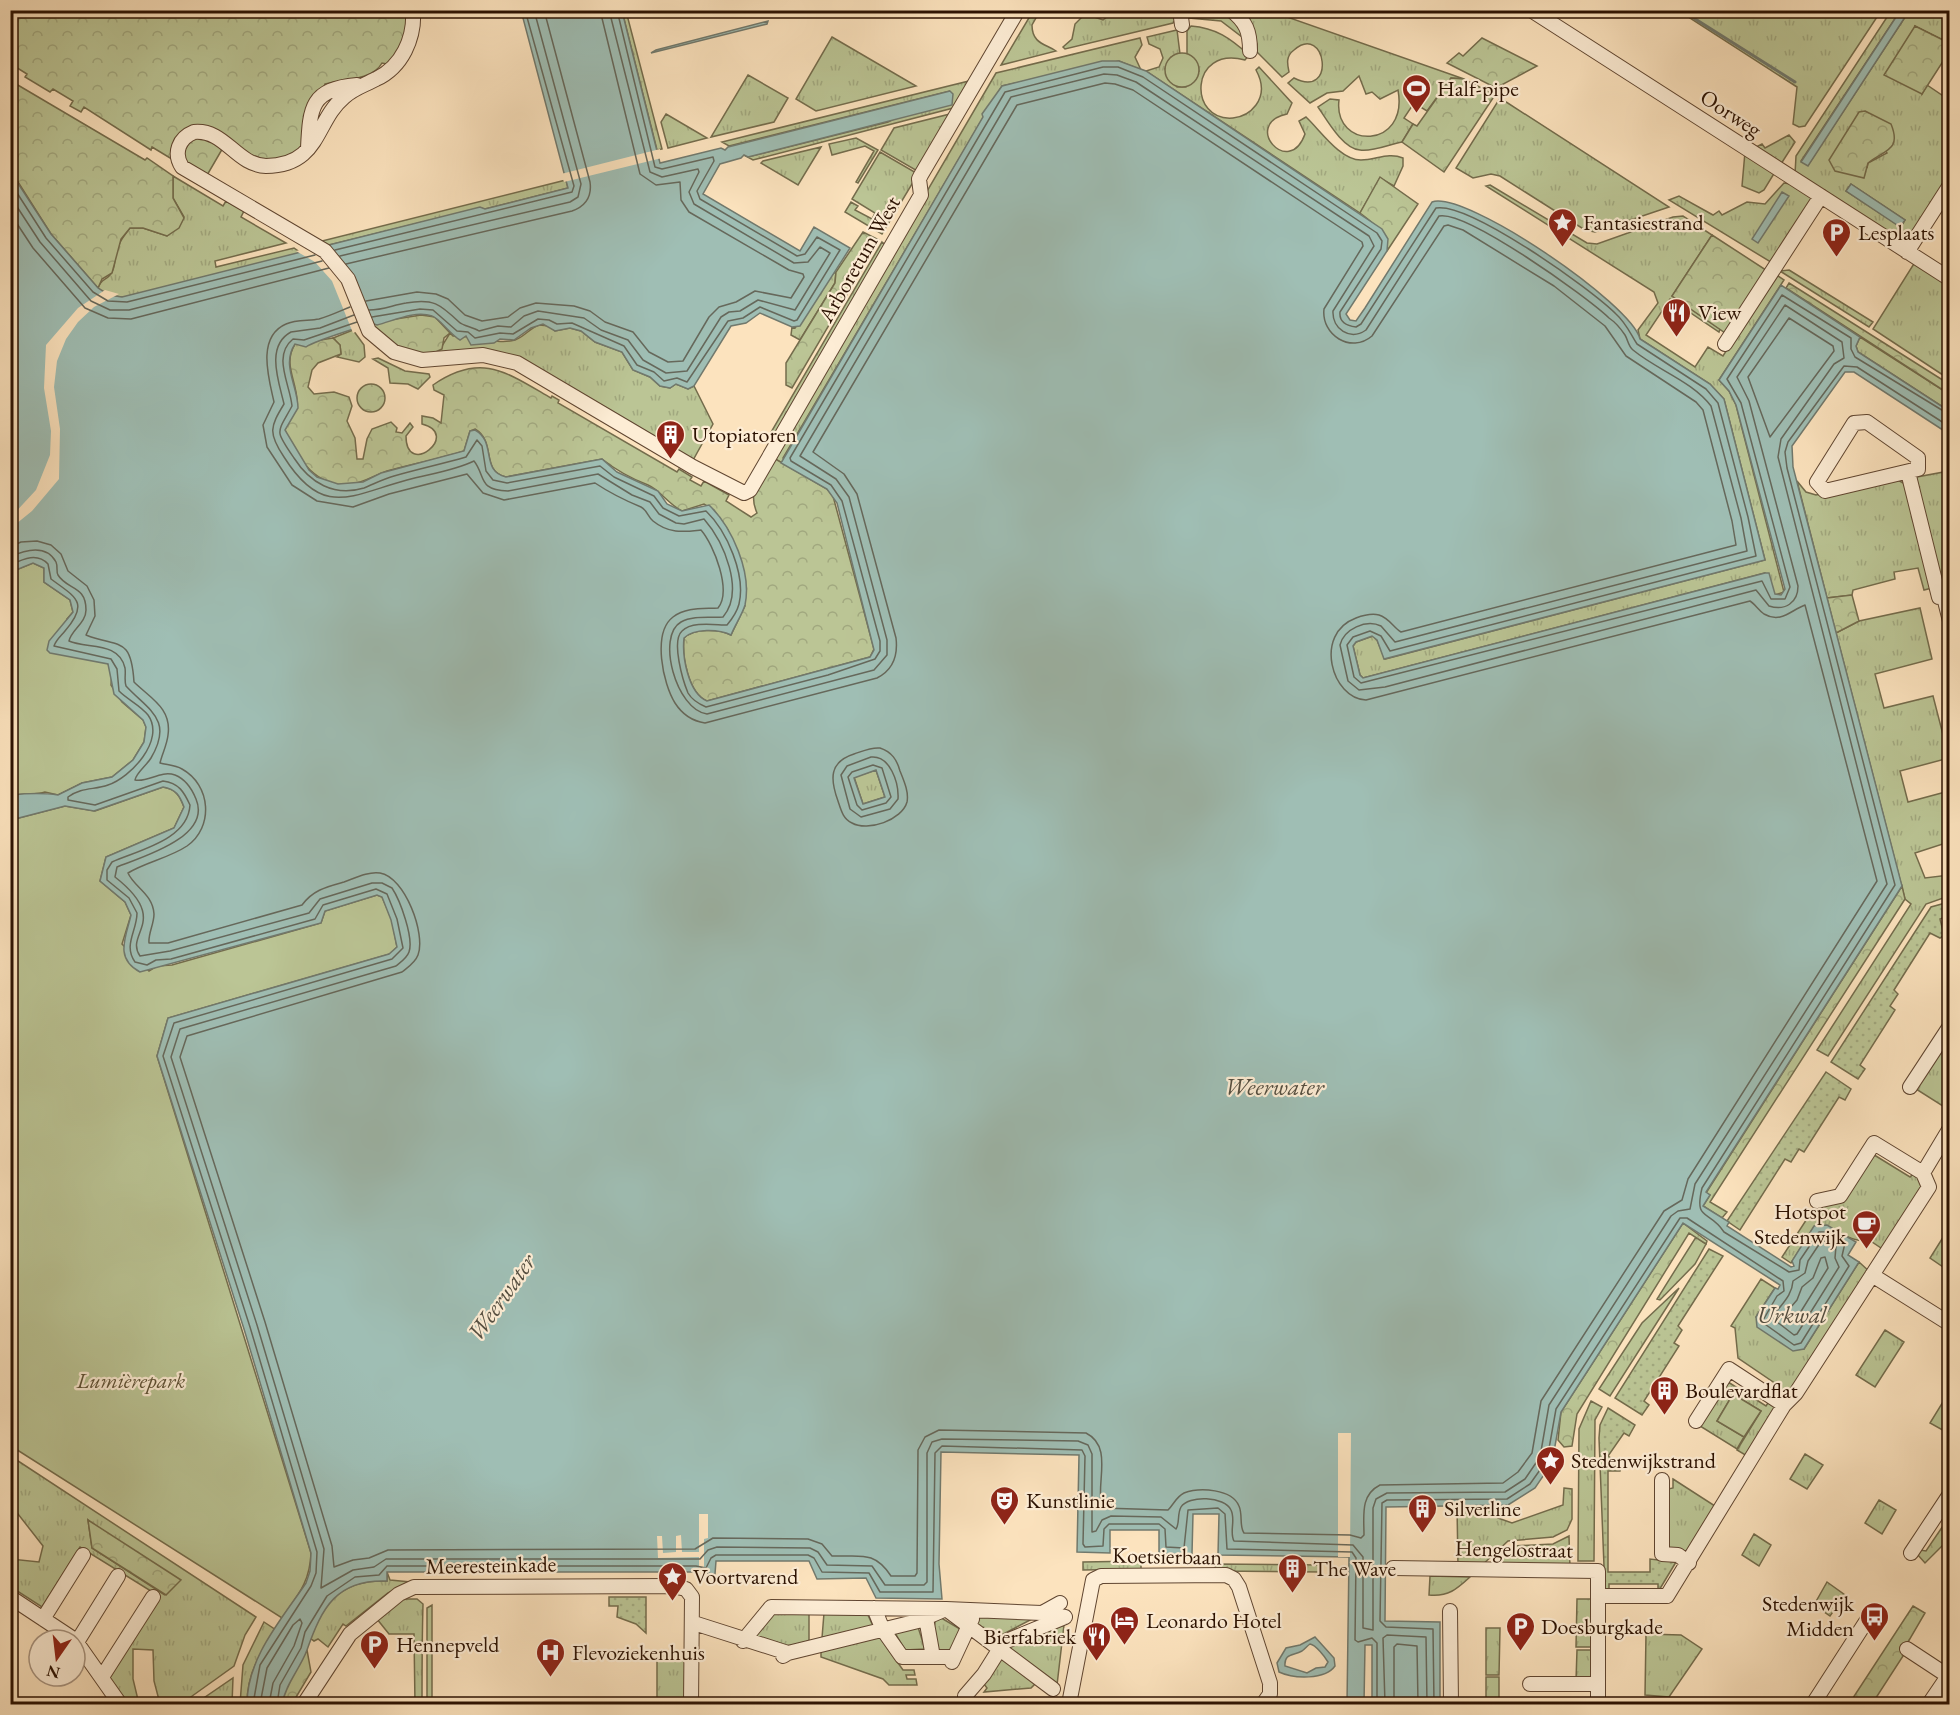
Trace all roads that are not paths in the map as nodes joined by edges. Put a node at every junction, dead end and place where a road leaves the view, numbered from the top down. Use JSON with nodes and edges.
{"nodes":[{"id":1,"x":413,"y":10,"type":"edge"},
{"id":2,"x":1018,"y":10,"type":"edge"},
{"id":3,"x":1231,"y":10,"type":"edge"},
{"id":4,"x":1531,"y":10,"type":"edge"},
{"id":5,"x":1250,"y":51,"type":"dead end"},
{"id":6,"x":362,"y":84,"type":"junction"},
{"id":7,"x":308,"y":148,"type":"junction"},
{"id":8,"x":1950,"y":185,"type":"edge"},
{"id":9,"x":1821,"y":196,"type":"junction"},
{"id":10,"x":1907,"y":252,"type":"junction"},
{"id":11,"x":1950,"y":279,"type":"edge"},
{"id":12,"x":1725,"y":344,"type":"dead end"},
{"id":13,"x":1908,"y":471,"type":"junction"},
{"id":14,"x":1950,"y":621,"type":"edge"},
{"id":15,"x":1950,"y":1026,"type":"edge"},
{"id":16,"x":1910,"y":1087,"type":"dead end"},
{"id":17,"x":1950,"y":1128,"type":"edge"},
{"id":18,"x":1923,"y":1173,"type":"junction"},
{"id":19,"x":1817,"y":1201,"type":"dead end"},
{"id":20,"x":1872,"y":1275,"type":"junction"},
{"id":21,"x":1950,"y":1323,"type":"edge"},
{"id":22,"x":1784,"y":1405,"type":"junction"},
{"id":23,"x":1696,"y":1421,"type":"dead end"},
{"id":24,"x":1662,"y":1480,"type":"dead end"},
{"id":25,"x":1950,"y":1494,"type":"edge"},
{"id":26,"x":1911,"y":1553,"type":"dead end"},
{"id":27,"x":83,"y":1555,"type":"dead end"},
{"id":28,"x":1689,"y":1563,"type":"junction"},
{"id":29,"x":1393,"y":1568,"type":"dead end"},
{"id":30,"x":118,"y":1576,"type":"dead end"},
{"id":31,"x":1598,"y":1596,"type":"junction"},
{"id":32,"x":10,"y":1597,"type":"edge"},
{"id":33,"x":153,"y":1598,"type":"dead end"},
{"id":34,"x":1060,"y":1603,"type":"dead end"},
{"id":35,"x":874,"y":1608,"type":"junction"},
{"id":36,"x":946,"y":1609,"type":"junction"},
{"id":37,"x":976,"y":1609,"type":"junction"},
{"id":38,"x":1450,"y":1611,"type":"dead end"},
{"id":39,"x":1042,"y":1613,"type":"junction"},
{"id":40,"x":926,"y":1617,"type":"junction"},
{"id":41,"x":1869,"y":1617,"type":"dead end"},
{"id":42,"x":43,"y":1619,"type":"junction"},
{"id":43,"x":697,"y":1624,"type":"dead end"},
{"id":44,"x":969,"y":1627,"type":"junction"},
{"id":45,"x":56,"y":1628,"type":"edge"},
{"id":46,"x":84,"y":1628,"type":"edge"},
{"id":47,"x":883,"y":1630,"type":"junction"},
{"id":48,"x":743,"y":1640,"type":"junction"},
{"id":49,"x":998,"y":1649,"type":"junction"},
{"id":50,"x":1907,"y":1649,"type":"dead end"},
{"id":51,"x":87,"y":1656,"type":"edge"},
{"id":52,"x":933,"y":1657,"type":"junction"},
{"id":53,"x":102,"y":1677,"type":"junction"},
{"id":54,"x":1530,"y":1684,"type":"dead end"},
{"id":55,"x":1598,"y":1684,"type":"junction"},
{"id":56,"x":1053,"y":1689,"type":"dead end"},
{"id":57,"x":965,"y":1696,"type":"dead end"},
{"id":58,"x":120,"y":1704,"type":"edge"},
{"id":59,"x":304,"y":1704,"type":"edge"},
{"id":60,"x":691,"y":1704,"type":"edge"},
{"id":61,"x":1069,"y":1704,"type":"edge"},
{"id":62,"x":1263,"y":1704,"type":"edge"},
{"id":63,"x":1451,"y":1704,"type":"edge"},
{"id":64,"x":1598,"y":1704,"type":"edge"},
{"id":65,"x":1813,"y":1704,"type":"edge"},
{"id":66,"x":1929,"y":1704,"type":"edge"}],
"edges":[{"from":1,"to":6,"type":"street"},
{"from":2,"to":7,"type":"street","name":"Arboretum West"},
{"from":3,"to":5,"type":"street"},
{"from":4,"to":9,"type":"street","name":"Oorweg"},
{"from":6,"to":7,"type":"street"},
{"from":6,"to":7,"type":"street"},
{"from":8,"to":10,"type":"street"},
{"from":9,"to":10,"type":"street","name":"Oorweg"},
{"from":9,"to":12,"type":"street"},
{"from":10,"to":11,"type":"street","name":"Oorweg"},
{"from":13,"to":13,"type":"street"},
{"from":13,"to":14,"type":"street"},
{"from":15,"to":16,"type":"street"},
{"from":17,"to":18,"type":"street"},
{"from":18,"to":19,"type":"street"},
{"from":18,"to":20,"type":"street"},
{"from":20,"to":21,"type":"street"},
{"from":20,"to":22,"type":"street"},
{"from":22,"to":23,"type":"street"},
{"from":22,"to":28,"type":"street"},
{"from":24,"to":28,"type":"street"},
{"from":25,"to":26,"type":"street"},
{"from":27,"to":42,"type":"street"},
{"from":28,"to":31,"type":"street"},
{"from":29,"to":31,"type":"street","name":"Hengelostraat"},
{"from":30,"to":46,"type":"street"},
{"from":31,"to":55,"type":"street"},
{"from":32,"to":42,"type":"street"},
{"from":33,"to":53,"type":"street"},
{"from":34,"to":39,"type":"street"},
{"from":35,"to":36,"type":"street"},
{"from":35,"to":47,"type":"street"},
{"from":35,"to":48,"type":"street"},
{"from":36,"to":37,"type":"street"},
{"from":36,"to":40,"type":"street"},
{"from":36,"to":44,"type":"street"},
{"from":37,"to":39,"type":"street"},
{"from":37,"to":44,"type":"street"},
{"from":38,"to":63,"type":"street"},
{"from":39,"to":49,"type":"street"},
{"from":40,"to":47,"type":"street"},
{"from":40,"to":52,"type":"street"},
{"from":41,"to":65,"type":"street"},
{"from":42,"to":45,"type":"street"},
{"from":43,"to":48,"type":"street"},
{"from":44,"to":49,"type":"street"},
{"from":44,"to":52,"type":"street"},
{"from":47,"to":48,"type":"street"},
{"from":47,"to":52,"type":"street"},
{"from":49,"to":56,"type":"street"},
{"from":49,"to":57,"type":"street"},
{"from":50,"to":66,"type":"street"},
{"from":51,"to":53,"type":"street"},
{"from":53,"to":58,"type":"street"},
{"from":54,"to":55,"type":"street"},
{"from":55,"to":64,"type":"street"},
{"from":59,"to":60,"type":"street","name":"Meeresteinkade"},
{"from":61,"to":62,"type":"street","name":"Koetsierbaan"}]}
